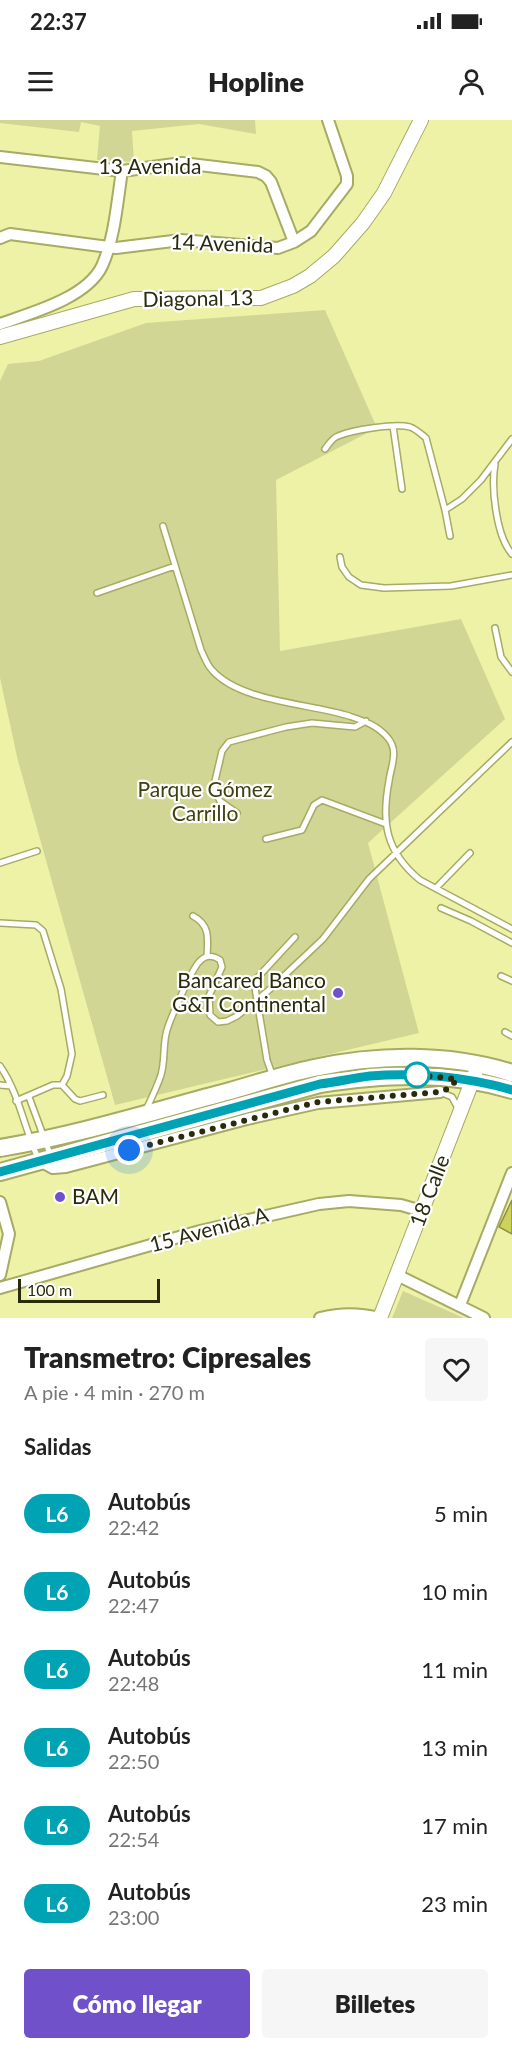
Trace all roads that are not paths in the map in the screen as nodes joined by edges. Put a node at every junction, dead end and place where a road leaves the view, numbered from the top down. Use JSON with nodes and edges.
{"nodes":[{"id":1,"x":328,"y":120,"type":"edge"},
{"id":2,"x":419,"y":121,"type":"edge"},
{"id":3,"x":0,"y":157,"type":"edge"},
{"id":4,"x":122,"y":171,"type":"junction"},
{"id":5,"x":0,"y":238,"type":"edge"},
{"id":6,"x":294,"y":242,"type":"junction"},
{"id":7,"x":109,"y":247,"type":"junction"},
{"id":8,"x":89,"y":281,"type":"junction"},
{"id":9,"x":0,"y":318,"type":"edge"},
{"id":10,"x":0,"y":324,"type":"edge"},
{"id":11,"x":0,"y":337,"type":"edge"},
{"id":12,"x":393,"y":426,"type":"junction"},
{"id":13,"x":512,"y":439,"type":"edge"},
{"id":14,"x":325,"y":449,"type":"dead end"},
{"id":15,"x":495,"y":462,"type":"junction"},
{"id":16,"x":402,"y":489,"type":"dead end"},
{"id":17,"x":445,"y":510,"type":"junction"},
{"id":18,"x":163,"y":526,"type":"dead end"},
{"id":19,"x":450,"y":536,"type":"dead end"},
{"id":20,"x":512,"y":554,"type":"edge"},
{"id":21,"x":340,"y":557,"type":"dead end"},
{"id":22,"x":175,"y":566,"type":"junction"},
{"id":23,"x":512,"y":575,"type":"edge"},
{"id":24,"x":97,"y":593,"type":"dead end"},
{"id":25,"x":495,"y":628,"type":"dead end"},
{"id":26,"x":512,"y":672,"type":"edge"},
{"id":27,"x":366,"y":721,"type":"junction"},
{"id":28,"x":512,"y":742,"type":"edge"},
{"id":29,"x":237,"y":813,"type":"dead end"},
{"id":30,"x":386,"y":824,"type":"junction"},
{"id":31,"x":266,"y":839,"type":"dead end"},
{"id":32,"x":37,"y":851,"type":"dead end"},
{"id":33,"x":470,"y":853,"type":"dead end"},
{"id":34,"x":395,"y":854,"type":"junction"},
{"id":35,"x":0,"y":863,"type":"edge"},
{"id":36,"x":436,"y":888,"type":"junction"},
{"id":37,"x":441,"y":908,"type":"dead end"},
{"id":38,"x":193,"y":916,"type":"dead end"},
{"id":39,"x":0,"y":923,"type":"edge"},
{"id":40,"x":512,"y":929,"type":"edge"},
{"id":41,"x":295,"y":937,"type":"dead end"},
{"id":42,"x":512,"y":943,"type":"edge"},
{"id":43,"x":207,"y":956,"type":"junction"},
{"id":44,"x":501,"y":976,"type":"dead end"},
{"id":45,"x":512,"y":981,"type":"edge"},
{"id":46,"x":257,"y":1002,"type":"junction"},
{"id":47,"x":505,"y":1032,"type":"dead end"},
{"id":48,"x":512,"y":1036,"type":"edge"},
{"id":49,"x":479,"y":1065,"type":"junction"},
{"id":50,"x":0,"y":1066,"type":"edge"},
{"id":51,"x":512,"y":1073,"type":"edge"},
{"id":52,"x":273,"y":1079,"type":"junction"},
{"id":53,"x":62,"y":1084,"type":"junction"},
{"id":54,"x":0,"y":1085,"type":"edge"},
{"id":55,"x":455,"y":1085,"type":"junction"},
{"id":56,"x":11,"y":1086,"type":"junction"},
{"id":57,"x":512,"y":1090,"type":"edge"},
{"id":58,"x":103,"y":1095,"type":"dead end"},
{"id":59,"x":29,"y":1097,"type":"junction"},
{"id":60,"x":16,"y":1101,"type":"junction"},
{"id":61,"x":145,"y":1113,"type":"junction"},
{"id":62,"x":459,"y":1115,"type":"junction"},
{"id":63,"x":38,"y":1141,"type":"junction"},
{"id":64,"x":0,"y":1148,"type":"edge"},
{"id":65,"x":46,"y":1160,"type":"junction"},
{"id":66,"x":0,"y":1172,"type":"edge"},
{"id":67,"x":512,"y":1173,"type":"edge"},
{"id":68,"x":0,"y":1202,"type":"edge"},
{"id":69,"x":422,"y":1210,"type":"junction"},
{"id":70,"x":2,"y":1219,"type":"edge"},
{"id":71,"x":0,"y":1275,"type":"edge"},
{"id":72,"x":397,"y":1275,"type":"junction"},
{"id":73,"x":0,"y":1288,"type":"edge"},
{"id":74,"x":460,"y":1305,"type":"junction"},
{"id":75,"x":320,"y":1318,"type":"edge"},
{"id":76,"x":380,"y":1318,"type":"edge"},
{"id":77,"x":484,"y":1318,"type":"edge"}],
"edges":[{"from":1,"to":6,"type":"street","name":"14 Avenida"},
{"from":2,"to":11,"type":"street","name":"Diagonal 13"},
{"from":3,"to":4,"type":"street","name":"13 Avenida"},
{"from":4,"to":6,"type":"street","name":"13 Avenida"},
{"from":4,"to":7,"type":"street"},
{"from":5,"to":7,"type":"street","name":"14 Avenida"},
{"from":6,"to":7,"type":"street","name":"14 Avenida"},
{"from":7,"to":8,"type":"street"},
{"from":8,"to":9,"type":"street"},
{"from":8,"to":10,"type":"street"},
{"from":12,"to":14,"type":"lane"},
{"from":12,"to":16,"type":"lane"},
{"from":12,"to":17,"type":"lane"},
{"from":13,"to":15,"type":"lane"},
{"from":15,"to":17,"type":"lane"},
{"from":15,"to":20,"type":"lane"},
{"from":17,"to":19,"type":"lane"},
{"from":18,"to":22,"type":"lane"},
{"from":21,"to":23,"type":"lane"},
{"from":22,"to":24,"type":"lane"},
{"from":22,"to":27,"type":"lane"},
{"from":25,"to":26,"type":"lane"},
{"from":27,"to":29,"type":"lane"},
{"from":27,"to":30,"type":"lane"},
{"from":28,"to":34,"type":"lane"},
{"from":30,"to":31,"type":"lane"},
{"from":30,"to":34,"type":"lane"},
{"from":32,"to":35,"type":"lane"},
{"from":33,"to":36,"type":"lane"},
{"from":34,"to":36,"type":"lane"},
{"from":34,"to":46,"type":"lane"},
{"from":36,"to":40,"type":"lane"},
{"from":37,"to":42,"type":"lane"},
{"from":38,"to":43,"type":"lane"},
{"from":39,"to":53,"type":"lane"},
{"from":41,"to":46,"type":"lane"},
{"from":43,"to":46,"type":"lane"},
{"from":43,"to":61,"type":"lane"},
{"from":44,"to":45,"type":"lane"},
{"from":46,"to":52,"type":"lane"},
{"from":47,"to":48,"type":"lane"},
{"from":49,"to":51,"type":"main road"},
{"from":49,"to":52,"type":"main road"},
{"from":49,"to":55,"type":"street","name":"18 Calle"},
{"from":50,"to":56,"type":"lane"},
{"from":52,"to":61,"type":"main road"},
{"from":53,"to":58,"type":"lane"},
{"from":53,"to":59,"type":"lane"},
{"from":54,"to":56,"type":"lane"},
{"from":55,"to":57,"type":"main road"},
{"from":55,"to":62,"type":"street","name":"18 Calle"},
{"from":55,"to":62,"type":"lane"},
{"from":55,"to":65,"type":"main road"},
{"from":56,"to":60,"type":"lane"},
{"from":59,"to":60,"type":"lane"},
{"from":59,"to":63,"type":"lane"},
{"from":60,"to":63,"type":"lane"},
{"from":61,"to":63,"type":"main road"},
{"from":62,"to":69,"type":"street","name":"18 Calle"},
{"from":63,"to":64,"type":"main road"},
{"from":63,"to":65,"type":"lane"},
{"from":63,"to":65,"type":"lane"},
{"from":65,"to":66,"type":"main road"},
{"from":67,"to":74,"type":"street"},
{"from":68,"to":70,"type":"street"},
{"from":69,"to":72,"type":"street","name":"18 Calle"},
{"from":69,"to":73,"type":"street","name":"15 Avenida A"},
{"from":70,"to":71,"type":"street"},
{"from":72,"to":74,"type":"street"},
{"from":72,"to":76,"type":"street","name":"18 Calle"},
{"from":74,"to":77,"type":"street"},
{"from":75,"to":76,"type":"street"}]}
